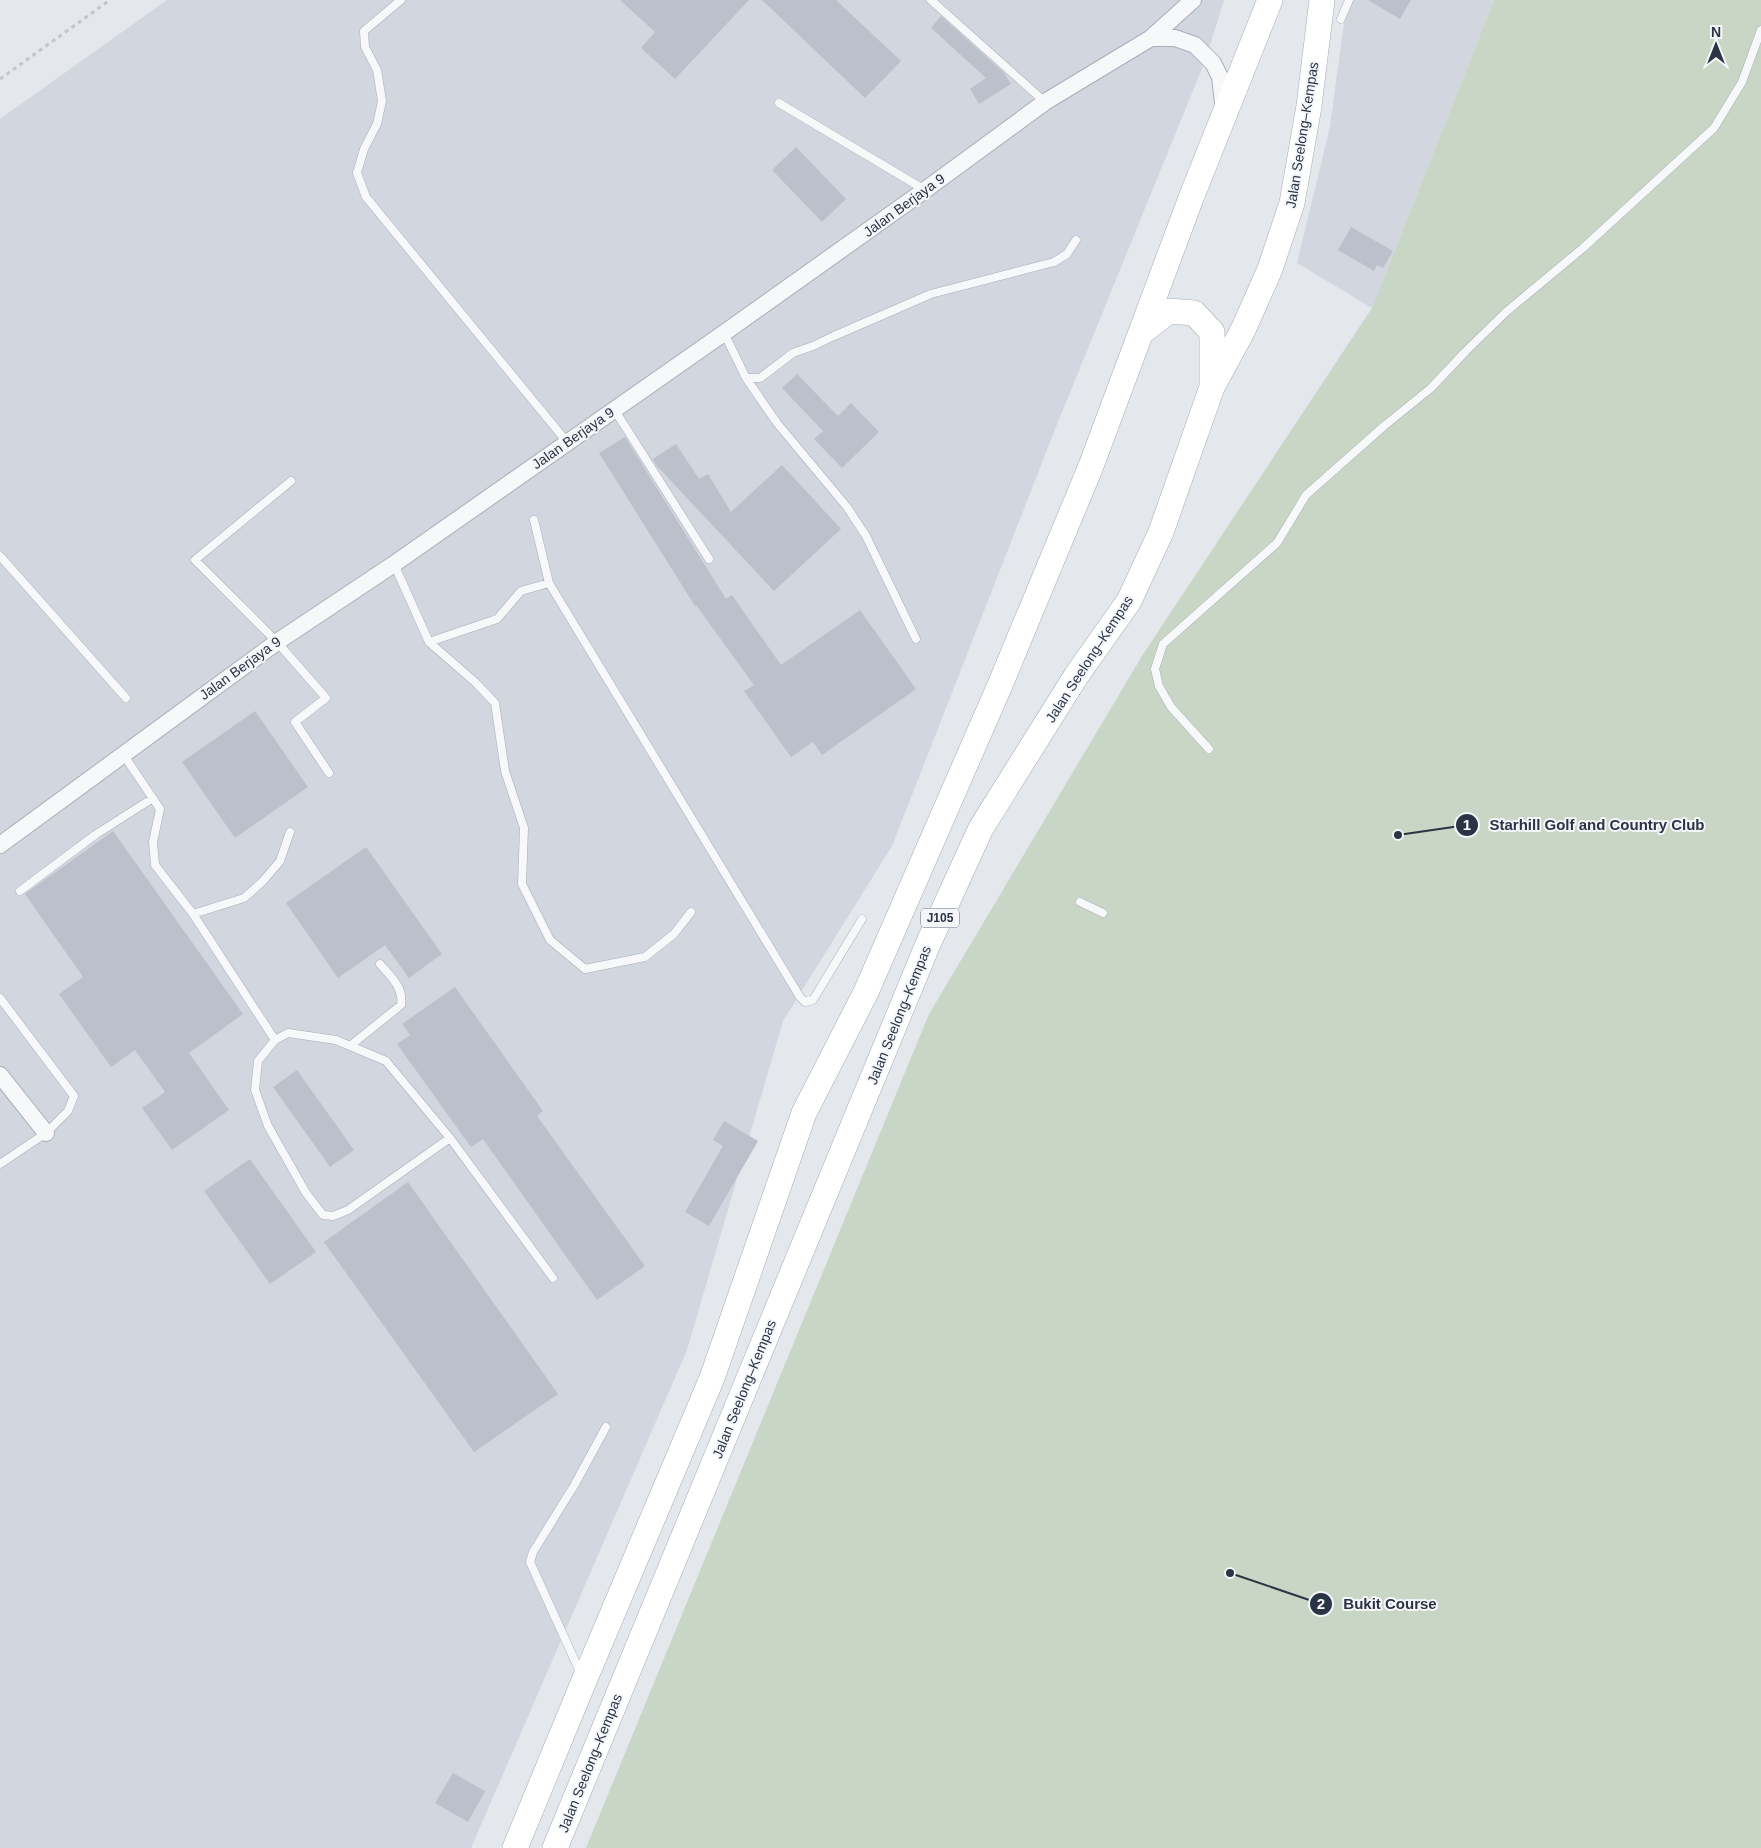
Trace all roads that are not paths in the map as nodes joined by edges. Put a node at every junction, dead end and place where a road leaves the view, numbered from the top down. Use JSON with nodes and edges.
{"nodes":[{"id":1,"x":401,"y":0,"type":"edge"},
{"id":2,"x":931,"y":0,"type":"edge"},
{"id":3,"x":1193,"y":0,"type":"edge"},
{"id":4,"x":1270,"y":0,"type":"edge"},
{"id":5,"x":1322,"y":0,"type":"edge"},
{"id":6,"x":1349,"y":0,"type":"edge"},
{"id":7,"x":1341,"y":19,"type":"dead end"},
{"id":8,"x":1761,"y":30,"type":"edge"},
{"id":9,"x":1151,"y":38,"type":"junction"},
{"id":10,"x":1045,"y":102,"type":"junction"},
{"id":11,"x":779,"y":103,"type":"dead end"},
{"id":12,"x":1224,"y":116,"type":"junction"},
{"id":13,"x":925,"y":190,"type":"junction"},
{"id":14,"x":1076,"y":240,"type":"dead end"},
{"id":15,"x":1143,"y":331,"type":"junction"},
{"id":16,"x":724,"y":333,"type":"junction"},
{"id":17,"x":746,"y":378,"type":"junction"},
{"id":18,"x":1212,"y":387,"type":"junction"},
{"id":19,"x":614,"y":409,"type":"junction"},
{"id":20,"x":568,"y":442,"type":"junction"},
{"id":21,"x":291,"y":481,"type":"dead end"},
{"id":22,"x":534,"y":520,"type":"dead end"},
{"id":23,"x":0,"y":556,"type":"edge"},
{"id":24,"x":709,"y":559,"type":"dead end"},
{"id":25,"x":394,"y":564,"type":"junction"},
{"id":26,"x":549,"y":583,"type":"junction"},
{"id":27,"x":916,"y":639,"type":"dead end"},
{"id":28,"x":276,"y":642,"type":"junction"},
{"id":29,"x":429,"y":642,"type":"junction"},
{"id":30,"x":126,"y":698,"type":"dead end"},
{"id":31,"x":1209,"y":749,"type":"dead end"},
{"id":32,"x":123,"y":754,"type":"junction"},
{"id":33,"x":329,"y":773,"type":"dead end"},
{"id":34,"x":153,"y":798,"type":"junction"},
{"id":35,"x":290,"y":832,"type":"dead end"},
{"id":36,"x":0,"y":845,"type":"edge"},
{"id":37,"x":20,"y":891,"type":"dead end"},
{"id":38,"x":1080,"y":902,"type":"dead end"},
{"id":39,"x":691,"y":912,"type":"dead end"},
{"id":40,"x":1103,"y":913,"type":"dead end"},
{"id":41,"x":193,"y":914,"type":"junction"},
{"id":42,"x":862,"y":919,"type":"dead end"},
{"id":43,"x":380,"y":964,"type":"dead end"},
{"id":44,"x":0,"y":998,"type":"edge"},
{"id":45,"x":275,"y":1040,"type":"junction"},
{"id":46,"x":350,"y":1046,"type":"junction"},
{"id":47,"x":0,"y":1074,"type":"edge"},
{"id":48,"x":46,"y":1133,"type":"junction"},
{"id":49,"x":450,"y":1138,"type":"junction"},
{"id":50,"x":0,"y":1164,"type":"edge"},
{"id":51,"x":553,"y":1278,"type":"dead end"},
{"id":52,"x":606,"y":1427,"type":"dead end"},
{"id":53,"x":584,"y":1681,"type":"junction"},
{"id":54,"x":515,"y":1848,"type":"edge"},
{"id":55,"x":555,"y":1848,"type":"edge"}],
"edges":[{"from":1,"to":20,"type":"lane"},
{"from":2,"to":10,"type":"lane"},
{"from":3,"to":9,"type":"street","name":"Jalan Berjaya 9"},
{"from":4,"to":12,"type":"main road","number":"J105"},
{"from":5,"to":18,"type":"main road","name":"Jalan Seelong–Kempas","number":"J105"},
{"from":6,"to":7,"type":"lane"},
{"from":8,"to":31,"type":"lane"},
{"from":9,"to":10,"type":"street","name":"Jalan Berjaya 9"},
{"from":9,"to":12,"type":"street"},
{"from":10,"to":13,"type":"street","name":"Jalan Berjaya 9"},
{"from":11,"to":13,"type":"lane"},
{"from":12,"to":15,"type":"main road","number":"J105"},
{"from":13,"to":16,"type":"street","name":"Jalan Berjaya 9"},
{"from":14,"to":17,"type":"lane"},
{"from":15,"to":18,"type":"main road"},
{"from":15,"to":53,"type":"main road","number":"J105"},
{"from":16,"to":17,"type":"lane"},
{"from":16,"to":19,"type":"street","name":"Jalan Berjaya 9"},
{"from":17,"to":27,"type":"lane"},
{"from":18,"to":55,"type":"main road","name":"Jalan Seelong–Kempas","number":"J105"},
{"from":19,"to":20,"type":"street","name":"Jalan Berjaya 9"},
{"from":19,"to":24,"type":"lane"},
{"from":20,"to":25,"type":"street","name":"Jalan Berjaya 9"},
{"from":21,"to":28,"type":"lane"},
{"from":22,"to":26,"type":"lane"},
{"from":23,"to":30,"type":"lane"},
{"from":25,"to":28,"type":"street","name":"Jalan Berjaya 9"},
{"from":25,"to":29,"type":"lane"},
{"from":26,"to":29,"type":"lane"},
{"from":26,"to":42,"type":"lane"},
{"from":28,"to":32,"type":"street","name":"Jalan Berjaya 9"},
{"from":28,"to":33,"type":"lane"},
{"from":29,"to":39,"type":"lane"},
{"from":32,"to":34,"type":"lane"},
{"from":32,"to":36,"type":"street","name":"Jalan Berjaya 9"},
{"from":34,"to":37,"type":"lane"},
{"from":34,"to":41,"type":"lane"},
{"from":35,"to":41,"type":"lane"},
{"from":38,"to":40,"type":"lane"},
{"from":41,"to":45,"type":"lane"},
{"from":43,"to":46,"type":"lane"},
{"from":44,"to":48,"type":"lane"},
{"from":45,"to":46,"type":"lane"},
{"from":45,"to":49,"type":"lane"},
{"from":46,"to":49,"type":"lane"},
{"from":47,"to":48,"type":"street"},
{"from":48,"to":50,"type":"lane"},
{"from":49,"to":51,"type":"lane"},
{"from":52,"to":53,"type":"lane"},
{"from":53,"to":54,"type":"main road","number":"J105"}]}
